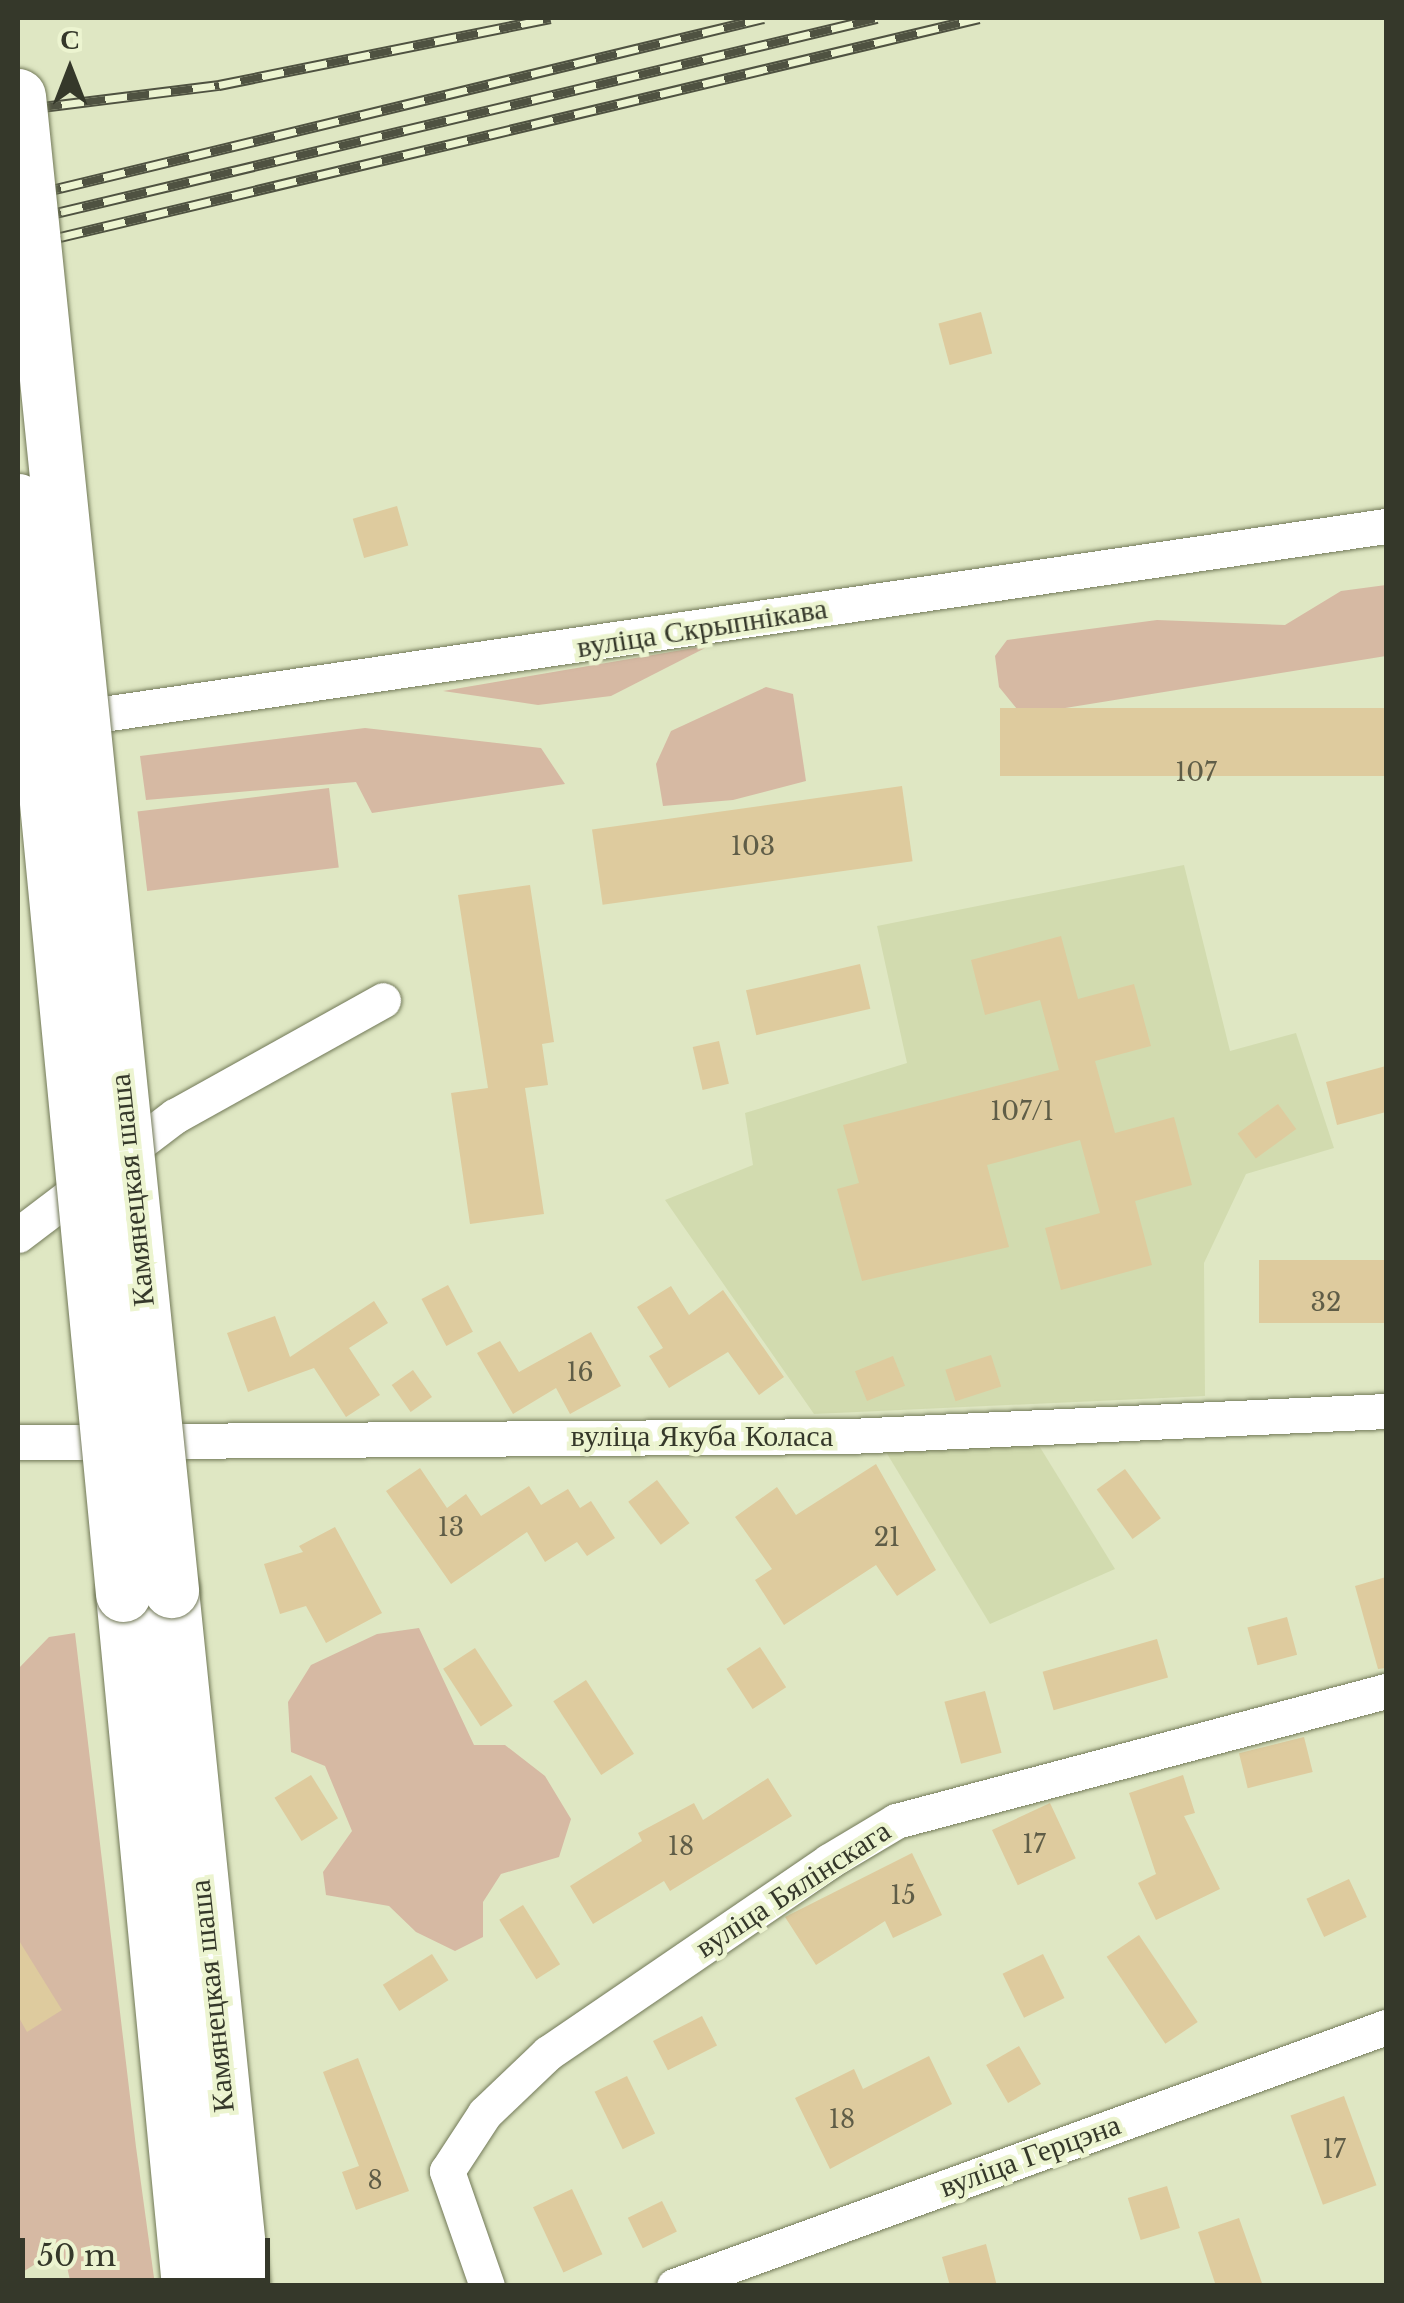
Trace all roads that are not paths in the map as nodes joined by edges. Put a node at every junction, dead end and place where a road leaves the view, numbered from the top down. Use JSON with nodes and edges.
{"nodes":[{"id":1,"x":18,"y":96,"type":"edge"},
{"id":2,"x":18,"y":502,"type":"edge"},
{"id":3,"x":1386,"y":526,"type":"edge"},
{"id":4,"x":18,"y":726,"type":"edge"},
{"id":5,"x":382,"y":1000,"type":"dead end"},
{"id":6,"x":18,"y":1235,"type":"edge"},
{"id":7,"x":1386,"y":1411,"type":"edge"},
{"id":8,"x":18,"y":1442,"type":"edge"},
{"id":9,"x":147,"y":1592,"type":"junction"},
{"id":10,"x":1386,"y":1690,"type":"edge"},
{"id":11,"x":1386,"y":2027,"type":"edge"},
{"id":12,"x":188,"y":2286,"type":"edge"},
{"id":13,"x":242,"y":2286,"type":"edge"},
{"id":14,"x":487,"y":2286,"type":"edge"},
{"id":15,"x":674,"y":2286,"type":"edge"}],
"edges":[{"from":1,"to":9,"type":"main road","name":"Камянецкая шаша","bridge":true},
{"from":2,"to":9,"type":"main road","name":"Камянецкая шаша","bridge":true},
{"from":3,"to":4,"type":"street","name":"вуліца Скрыпнікава"},
{"from":5,"to":6,"type":"street"},
{"from":7,"to":8,"type":"street","name":"вуліца Якуба Коласа"},
{"from":9,"to":12,"type":"main road","name":"Камянецкая шаша"},
{"from":9,"to":13,"type":"main road","name":"Камянецкая шаша"},
{"from":10,"to":14,"type":"street","name":"вуліца Бялінскага"},
{"from":11,"to":15,"type":"street","name":"вуліца Герцэна"}]}
